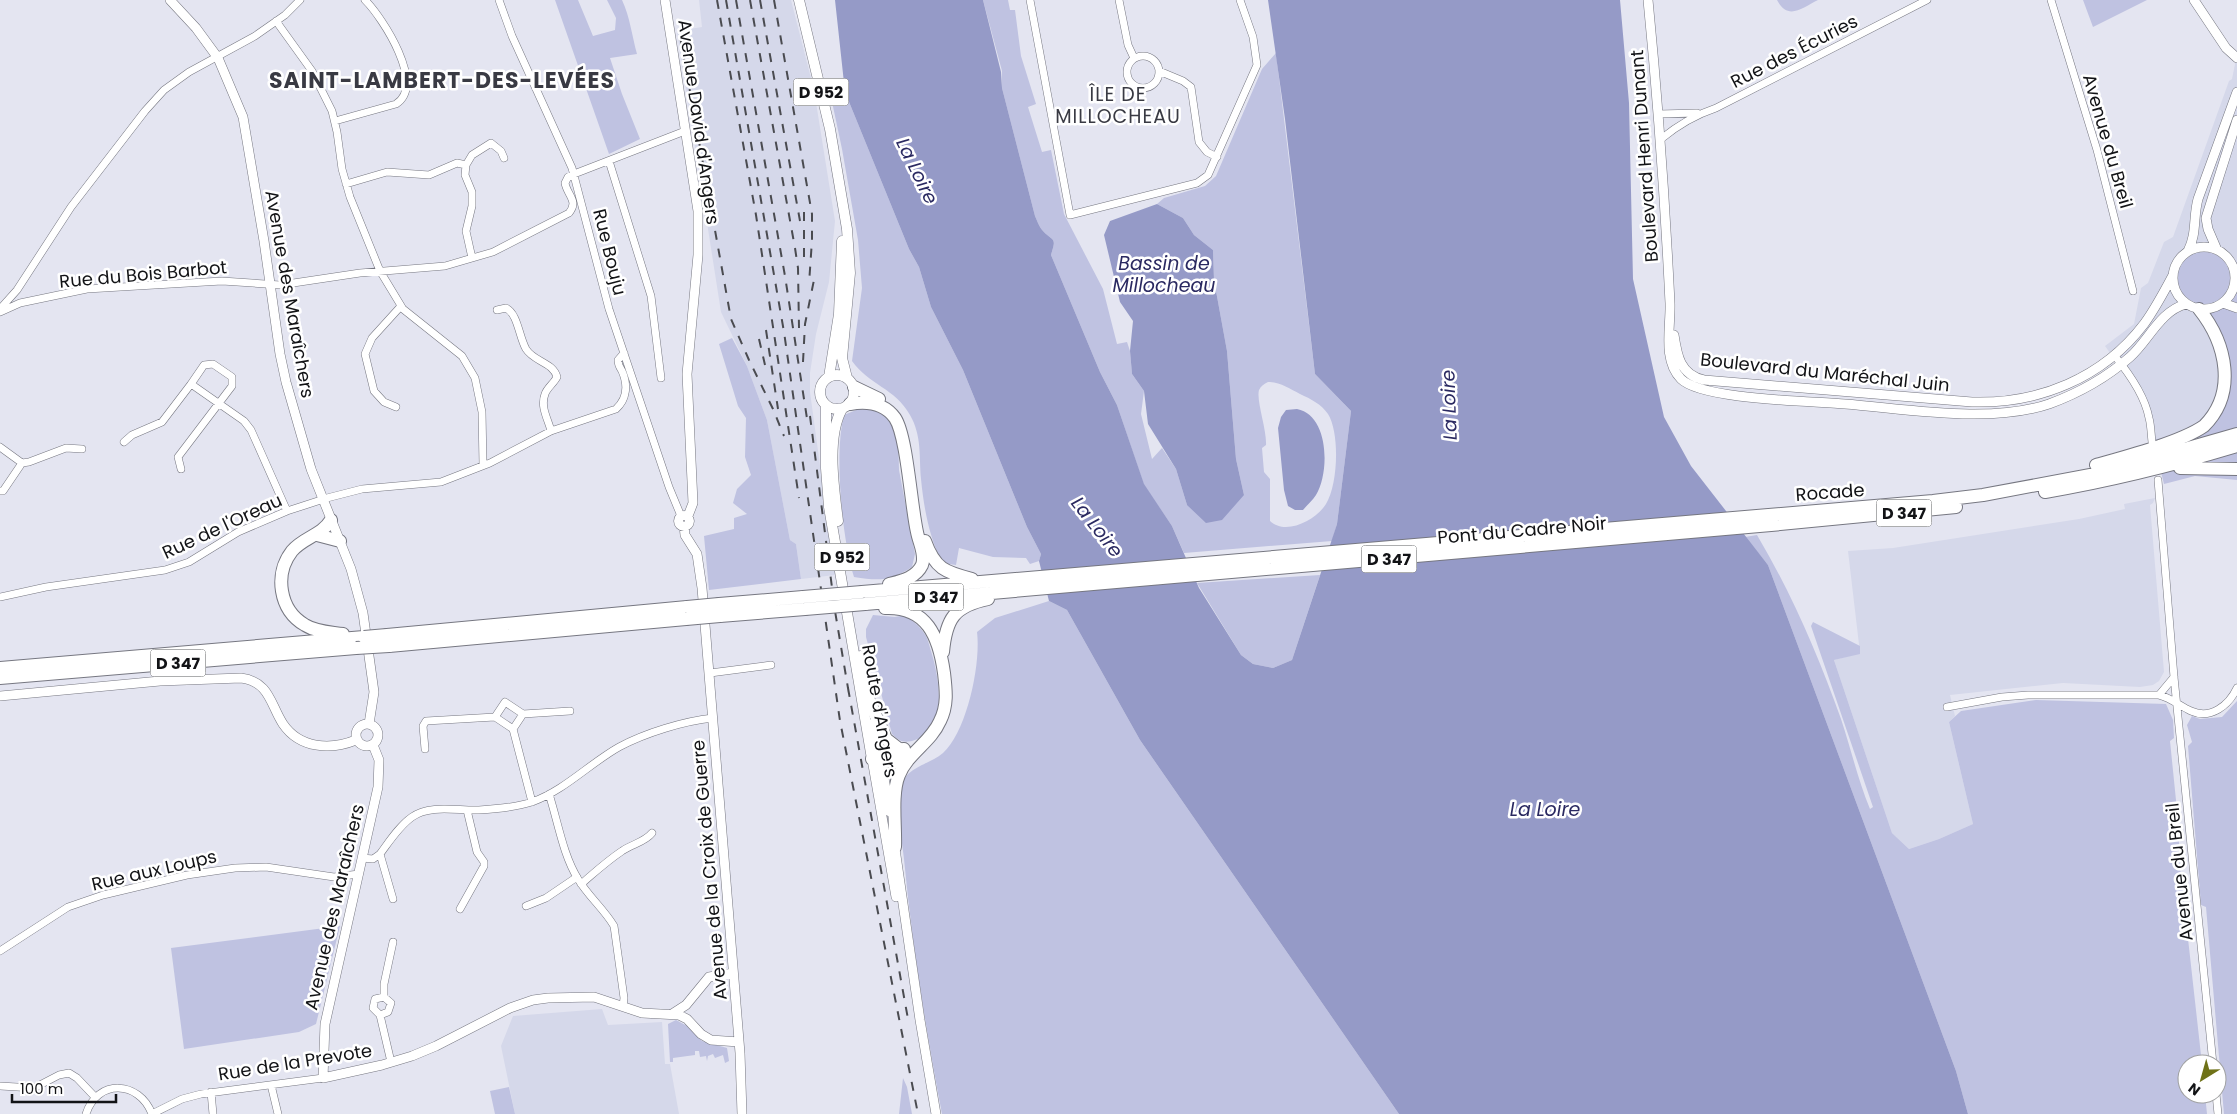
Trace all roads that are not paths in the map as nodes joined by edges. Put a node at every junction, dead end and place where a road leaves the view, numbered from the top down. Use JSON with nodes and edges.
{"nodes":[{"id":1,"x":170,"y":0,"type":"edge"},
{"id":2,"x":365,"y":0,"type":"edge"},
{"id":3,"x":499,"y":0,"type":"edge"},
{"id":4,"x":665,"y":0,"type":"edge"},
{"id":5,"x":799,"y":0,"type":"edge"},
{"id":6,"x":1030,"y":0,"type":"edge"},
{"id":7,"x":1119,"y":0,"type":"edge"},
{"id":8,"x":1240,"y":0,"type":"edge"},
{"id":9,"x":1648,"y":0,"type":"edge"},
{"id":10,"x":1927,"y":0,"type":"edge"},
{"id":11,"x":2050,"y":0,"type":"edge"},
{"id":12,"x":2194,"y":0,"type":"edge"},
{"id":13,"x":296,"y":1,"type":"edge"},
{"id":14,"x":276,"y":22,"type":"junction"},
{"id":15,"x":218,"y":58,"type":"junction"},
{"id":16,"x":1134,"y":58,"type":"junction"},
{"id":17,"x":2237,"y":58,"type":"edge"},
{"id":18,"x":1159,"y":71,"type":"junction"},
{"id":19,"x":2237,"y":92,"type":"edge"},
{"id":20,"x":1700,"y":113,"type":"junction"},
{"id":21,"x":1659,"y":114,"type":"junction"},
{"id":22,"x":2237,"y":120,"type":"edge"},
{"id":23,"x":335,"y":121,"type":"junction"},
{"id":24,"x":2237,"y":128,"type":"edge"},
{"id":25,"x":685,"y":131,"type":"junction"},
{"id":26,"x":1661,"y":139,"type":"junction"},
{"id":27,"x":2230,"y":140,"type":"junction"},
{"id":28,"x":1217,"y":157,"type":"junction"},
{"id":29,"x":504,"y":158,"type":"dead end"},
{"id":30,"x":609,"y":161,"type":"junction"},
{"id":31,"x":466,"y":165,"type":"junction"},
{"id":32,"x":574,"y":174,"type":"junction"},
{"id":33,"x":346,"y":184,"type":"junction"},
{"id":34,"x":840,"y":185,"type":"junction"},
{"id":35,"x":2216,"y":250,"type":"junction"},
{"id":36,"x":2188,"y":251,"type":"junction"},
{"id":37,"x":472,"y":258,"type":"junction"},
{"id":38,"x":380,"y":271,"type":"junction"},
{"id":39,"x":2173,"y":275,"type":"junction"},
{"id":40,"x":2236,"y":281,"type":"edge"},
{"id":41,"x":269,"y":285,"type":"junction"},
{"id":42,"x":2133,"y":291,"type":"dead end"},
{"id":43,"x":11,"y":298,"type":"junction"},
{"id":44,"x":20,"y":303,"type":"junction"},
{"id":45,"x":2222,"y":303,"type":"junction"},
{"id":46,"x":2186,"y":304,"type":"junction"},
{"id":47,"x":401,"y":306,"type":"junction"},
{"id":48,"x":2237,"y":308,"type":"edge"},
{"id":49,"x":2199,"y":309,"type":"junction"},
{"id":50,"x":497,"y":310,"type":"dead end"},
{"id":51,"x":1670,"y":310,"type":"junction"},
{"id":52,"x":0,"y":311,"type":"edge"},
{"id":53,"x":624,"y":353,"type":"junction"},
{"id":54,"x":2114,"y":355,"type":"junction"},
{"id":55,"x":2122,"y":364,"type":"junction"},
{"id":56,"x":829,"y":377,"type":"junction"},
{"id":57,"x":661,"y":378,"type":"dead end"},
{"id":58,"x":850,"y":383,"type":"junction"},
{"id":59,"x":191,"y":384,"type":"junction"},
{"id":60,"x":219,"y":404,"type":"junction"},
{"id":61,"x":826,"y":405,"type":"junction"},
{"id":62,"x":846,"y":406,"type":"junction"},
{"id":63,"x":396,"y":407,"type":"dead end"},
{"id":64,"x":551,"y":431,"type":"junction"},
{"id":65,"x":2237,"y":434,"type":"edge"},
{"id":66,"x":124,"y":442,"type":"dead end"},
{"id":67,"x":2152,"y":442,"type":"dead end"},
{"id":68,"x":2237,"y":446,"type":"edge"},
{"id":69,"x":0,"y":447,"type":"edge"},
{"id":70,"x":82,"y":449,"type":"dead end"},
{"id":71,"x":22,"y":463,"type":"junction"},
{"id":72,"x":484,"y":465,"type":"junction"},
{"id":73,"x":2237,"y":469,"type":"edge"},
{"id":74,"x":181,"y":470,"type":"dead end"},
{"id":75,"x":2158,"y":474,"type":"junction"},
{"id":76,"x":0,"y":490,"type":"edge"},
{"id":77,"x":323,"y":499,"type":"junction"},
{"id":78,"x":1806,"y":510,"type":"junction"},
{"id":79,"x":287,"y":511,"type":"junction"},
{"id":80,"x":685,"y":516,"type":"junction"},
{"id":81,"x":331,"y":520,"type":"junction"},
{"id":82,"x":1770,"y":520,"type":"junction"},
{"id":83,"x":684,"y":526,"type":"joint"},
{"id":84,"x":317,"y":535,"type":"junction"},
{"id":85,"x":340,"y":540,"type":"junction"},
{"id":86,"x":982,"y":582,"type":"junction"},
{"id":87,"x":1008,"y":589,"type":"junction"},
{"id":88,"x":0,"y":597,"type":"edge"},
{"id":89,"x":864,"y":602,"type":"junction"},
{"id":90,"x":804,"y":603,"type":"junction"},
{"id":91,"x":357,"y":640,"type":"junction"},
{"id":92,"x":942,"y":659,"type":"junction"},
{"id":93,"x":771,"y":665,"type":"dead end"},
{"id":94,"x":0,"y":668,"type":"edge"},
{"id":95,"x":710,"y":673,"type":"junction"},
{"id":96,"x":2174,"y":677,"type":"junction"},
{"id":97,"x":0,"y":678,"type":"edge"},
{"id":98,"x":2237,"y":688,"type":"edge"},
{"id":99,"x":2159,"y":695,"type":"junction"},
{"id":100,"x":0,"y":696,"type":"edge"},
{"id":101,"x":2177,"y":702,"type":"junction"},
{"id":102,"x":871,"y":705,"type":"junction"},
{"id":103,"x":1947,"y":707,"type":"dead end"},
{"id":104,"x":570,"y":711,"type":"dead end"},
{"id":105,"x":523,"y":714,"type":"junction"},
{"id":106,"x":495,"y":717,"type":"junction"},
{"id":107,"x":713,"y":718,"type":"junction"},
{"id":108,"x":369,"y":724,"type":"junction"},
{"id":109,"x":513,"y":729,"type":"junction"},
{"id":110,"x":356,"y":740,"type":"junction"},
{"id":111,"x":373,"y":745,"type":"junction"},
{"id":112,"x":921,"y":745,"type":"junction"},
{"id":113,"x":425,"y":749,"type":"dead end"},
{"id":114,"x":899,"y":749,"type":"junction"},
{"id":115,"x":878,"y":758,"type":"junction"},
{"id":116,"x":908,"y":759,"type":"junction"},
{"id":117,"x":550,"y":794,"type":"junction"},
{"id":118,"x":532,"y":802,"type":"junction"},
{"id":119,"x":467,"y":810,"type":"junction"},
{"id":120,"x":652,"y":833,"type":"dead end"},
{"id":121,"x":895,"y":847,"type":"junction"},
{"id":122,"x":380,"y":854,"type":"junction"},
{"id":123,"x":362,"y":858,"type":"junction"},
{"id":124,"x":359,"y":874,"type":"junction"},
{"id":125,"x":579,"y":881,"type":"junction"},
{"id":126,"x":393,"y":899,"type":"dead end"},
{"id":127,"x":526,"y":906,"type":"dead end"},
{"id":128,"x":460,"y":909,"type":"dead end"},
{"id":129,"x":393,"y":942,"type":"dead end"},
{"id":130,"x":0,"y":951,"type":"edge"},
{"id":131,"x":733,"y":972,"type":"junction"},
{"id":132,"x":384,"y":997,"type":"junction"},
{"id":133,"x":623,"y":1006,"type":"junction"},
{"id":134,"x":672,"y":1014,"type":"junction"},
{"id":135,"x":380,"y":1015,"type":"junction"},
{"id":136,"x":920,"y":1020,"type":"junction"},
{"id":137,"x":739,"y":1042,"type":"junction"},
{"id":138,"x":2213,"y":1054,"type":"edge"},
{"id":139,"x":391,"y":1062,"type":"junction"},
{"id":140,"x":323,"y":1078,"type":"junction"},
{"id":141,"x":273,"y":1085,"type":"junction"},
{"id":142,"x":0,"y":1086,"type":"edge"},
{"id":143,"x":211,"y":1092,"type":"junction"},
{"id":144,"x":95,"y":1097,"type":"junction"},
{"id":145,"x":86,"y":1114,"type":"edge"},
{"id":146,"x":152,"y":1114,"type":"edge"},
{"id":147,"x":213,"y":1114,"type":"edge"},
{"id":148,"x":278,"y":1114,"type":"edge"},
{"id":149,"x":742,"y":1114,"type":"edge"},
{"id":150,"x":936,"y":1114,"type":"edge"}],
"edges":[{"from":1,"to":15,"type":"street","name":"Avenue des Maraîchers"},
{"from":2,"to":23,"type":"street"},
{"from":3,"to":32,"type":"street","name":"Rue Bouju"},
{"from":4,"to":25,"type":"street","name":"Avenue David d'Angers"},
{"from":5,"to":34,"type":"main road","number":"D 952"},
{"from":6,"to":28,"type":"street"},
{"from":7,"to":16,"type":"street"},
{"from":8,"to":28,"type":"street"},
{"from":9,"to":21,"type":"street","name":"Boulevard Henri Dunant"},
{"from":10,"to":20,"type":"street","name":"Rue des Écuries"},
{"from":11,"to":42,"type":"street","name":"Avenue du Breil"},
{"from":12,"to":17,"type":"street"},
{"from":13,"to":14,"type":"street"},
{"from":14,"to":15,"type":"street"},
{"from":14,"to":23,"type":"street"},
{"from":15,"to":41,"type":"street","name":"Avenue des Maraîchers"},
{"from":15,"to":43,"type":"street"},
{"from":16,"to":18,"type":"street"},
{"from":16,"to":18,"type":"street"},
{"from":18,"to":28,"type":"street"},
{"from":19,"to":36,"type":"street"},
{"from":20,"to":21,"type":"street","name":"Rue des Écuries"},
{"from":20,"to":26,"type":"street","name":"Rue des Écuries"},
{"from":21,"to":26,"type":"street","name":"Boulevard Henri Dunant"},
{"from":22,"to":27,"type":"street"},
{"from":23,"to":33,"type":"street"},
{"from":24,"to":27,"type":"street"},
{"from":25,"to":30,"type":"street"},
{"from":25,"to":80,"type":"street","name":"Avenue David d'Angers"},
{"from":26,"to":51,"type":"street","name":"Boulevard Henri Dunant"},
{"from":27,"to":35,"type":"street"},
{"from":29,"to":31,"type":"street"},
{"from":30,"to":32,"type":"street"},
{"from":30,"to":57,"type":"street"},
{"from":31,"to":33,"type":"street"},
{"from":31,"to":37,"type":"street"},
{"from":32,"to":37,"type":"street","name":"Rue du Bois Barbot"},
{"from":32,"to":53,"type":"street","name":"Rue Bouju"},
{"from":33,"to":38,"type":"street"},
{"from":34,"to":56,"type":"main road","number":"D 952"},
{"from":34,"to":58,"type":"main road","number":"D 952"},
{"from":35,"to":36,"type":"street"},
{"from":35,"to":40,"type":"street"},
{"from":36,"to":39,"type":"street"},
{"from":37,"to":38,"type":"street","name":"Rue du Bois Barbot"},
{"from":38,"to":41,"type":"street","name":"Rue du Bois Barbot"},
{"from":38,"to":47,"type":"street"},
{"from":39,"to":46,"type":"street"},
{"from":39,"to":54,"type":"street","name":"Boulevard du Maréchal Juin"},
{"from":40,"to":45,"type":"street"},
{"from":41,"to":44,"type":"street","name":"Rue du Bois Barbot"},
{"from":41,"to":77,"type":"street","name":"Avenue des Maraîchers"},
{"from":43,"to":44,"type":"street"},
{"from":43,"to":52,"type":"street"},
{"from":44,"to":52,"type":"street","name":"Rue du Bois Barbot"},
{"from":45,"to":48,"type":"street"},
{"from":45,"to":49,"type":"street"},
{"from":46,"to":49,"type":"street"},
{"from":46,"to":55,"type":"street","name":"Boulevard du Maréchal Juin"},
{"from":47,"to":63,"type":"street"},
{"from":47,"to":72,"type":"street"},
{"from":49,"to":78,"type":"highway"},
{"from":50,"to":64,"type":"street"},
{"from":51,"to":54,"type":"street","name":"Boulevard du Maréchal Juin"},
{"from":51,"to":55,"type":"street","name":"Boulevard du Maréchal Juin"},
{"from":53,"to":64,"type":"street","name":"Rue de l'Oreau"},
{"from":53,"to":80,"type":"street","name":"Rue Bouju"},
{"from":54,"to":55,"type":"street"},
{"from":55,"to":67,"type":"street"},
{"from":56,"to":58,"type":"main road"},
{"from":56,"to":61,"type":"main road"},
{"from":58,"to":62,"type":"main road"},
{"from":58,"to":86,"type":"highway"},
{"from":59,"to":60,"type":"street"},
{"from":59,"to":60,"type":"street"},
{"from":59,"to":66,"type":"street"},
{"from":60,"to":74,"type":"street"},
{"from":60,"to":79,"type":"street"},
{"from":61,"to":62,"type":"main road"},
{"from":61,"to":115,"type":"main road","name":"Route d'Angers","number":"D 952"},
{"from":62,"to":89,"type":"highway"},
{"from":62,"to":102,"type":"main road","name":"Route d'Angers","number":"D 952"},
{"from":64,"to":72,"type":"street","name":"Rue de l'Oreau"},
{"from":65,"to":78,"type":"highway","name":"Rocade","number":"D 347"},
{"from":68,"to":75,"type":"highway","number":"D 347"},
{"from":69,"to":71,"type":"street"},
{"from":70,"to":71,"type":"street"},
{"from":71,"to":76,"type":"street"},
{"from":72,"to":77,"type":"street","name":"Rue de l'Oreau"},
{"from":73,"to":75,"type":"highway"},
{"from":75,"to":82,"type":"highway","number":"D 347"},
{"from":75,"to":96,"type":"street","name":"Avenue du Breil"},
{"from":77,"to":79,"type":"street","name":"Rue de l'Oreau"},
{"from":77,"to":81,"type":"street","name":"Avenue des Maraîchers"},
{"from":78,"to":82,"type":"highway","name":"Rocade","number":"D 347"},
{"from":79,"to":88,"type":"street","name":"Rue de l'Oreau"},
{"from":80,"to":83,"type":"street","name":"Avenue David d'Angers"},
{"from":81,"to":84,"type":"highway"},
{"from":81,"to":85,"type":"street","name":"Avenue des Maraîchers"},
{"from":82,"to":87,"type":"highway","name":"Pont du Cadre Noir","number":"D 347"},
{"from":82,"to":87,"type":"highway","name":"Pont du Cadre Noir","number":"D 347"},
{"from":83,"to":95,"type":"street","name":"Avenue de la Croix de Guerre"},
{"from":84,"to":85,"type":"highway"},
{"from":84,"to":91,"type":"highway"},
{"from":85,"to":108,"type":"street","name":"Avenue des Maraîchers"},
{"from":86,"to":87,"type":"highway","number":"D 347"},
{"from":86,"to":89,"type":"highway","number":"D 347"},
{"from":87,"to":89,"type":"highway","number":"D 347"},
{"from":87,"to":92,"type":"highway"},
{"from":89,"to":90,"type":"highway","number":"D 347","bridge":true},
{"from":89,"to":90,"type":"highway","number":"D 347","bridge":true},
{"from":89,"to":92,"type":"highway"},
{"from":90,"to":91,"type":"highway","number":"D 347","bridge":true},
{"from":91,"to":94,"type":"highway","number":"D 347"},
{"from":91,"to":97,"type":"highway","number":"D 347"},
{"from":92,"to":112,"type":"highway"},
{"from":93,"to":95,"type":"street"},
{"from":95,"to":107,"type":"street","name":"Avenue de la Croix de Guerre"},
{"from":96,"to":99,"type":"street"},
{"from":96,"to":101,"type":"street","name":"Avenue du Breil"},
{"from":98,"to":101,"type":"street"},
{"from":99,"to":101,"type":"street"},
{"from":99,"to":103,"type":"street"},
{"from":100,"to":110,"type":"street"},
{"from":101,"to":138,"type":"street","name":"Avenue du Breil"},
{"from":102,"to":114,"type":"highway"},
{"from":102,"to":115,"type":"street","name":"Route d'Angers","number":"D 952"},
{"from":104,"to":105,"type":"street"},
{"from":105,"to":106,"type":"street"},
{"from":105,"to":109,"type":"street"},
{"from":106,"to":109,"type":"street"},
{"from":106,"to":113,"type":"street"},
{"from":107,"to":117,"type":"street"},
{"from":107,"to":131,"type":"street","name":"Avenue de la Croix de Guerre"},
{"from":108,"to":110,"type":"street"},
{"from":108,"to":111,"type":"street"},
{"from":109,"to":118,"type":"street"},
{"from":110,"to":111,"type":"street"},
{"from":111,"to":123,"type":"street","name":"Avenue des Maraîchers"},
{"from":112,"to":114,"type":"highway"},
{"from":112,"to":116,"type":"highway"},
{"from":114,"to":115,"type":"highway"},
{"from":115,"to":116,"type":"highway"},
{"from":115,"to":121,"type":"street","name":"Route d'Angers","number":"D 952"},
{"from":115,"to":136,"type":"street","name":"Route d'Angers","number":"D 952"},
{"from":116,"to":121,"type":"highway"},
{"from":117,"to":118,"type":"street"},
{"from":117,"to":125,"type":"street"},
{"from":118,"to":119,"type":"street"},
{"from":119,"to":122,"type":"street"},
{"from":119,"to":128,"type":"street"},
{"from":120,"to":125,"type":"street"},
{"from":121,"to":136,"type":"street","name":"Route d'Angers","number":"D 952"},
{"from":122,"to":123,"type":"street"},
{"from":122,"to":126,"type":"street"},
{"from":123,"to":124,"type":"street","name":"Avenue des Maraîchers"},
{"from":124,"to":130,"type":"street","name":"Rue aux Loups"},
{"from":124,"to":140,"type":"street","name":"Avenue des Maraîchers"},
{"from":125,"to":127,"type":"street"},
{"from":125,"to":133,"type":"street"},
{"from":129,"to":132,"type":"street"},
{"from":131,"to":134,"type":"street"},
{"from":131,"to":137,"type":"street","name":"Avenue de la Croix de Guerre"},
{"from":132,"to":135,"type":"street"},
{"from":132,"to":135,"type":"street"},
{"from":133,"to":134,"type":"street","name":"Rue de la Prevote"},
{"from":133,"to":139,"type":"street","name":"Rue de la Prevote"},
{"from":134,"to":137,"type":"street","name":"Rue de la Prevote"},
{"from":135,"to":139,"type":"street"},
{"from":136,"to":150,"type":"street","name":"Route d'Angers","number":"D 952"},
{"from":137,"to":149,"type":"street","name":"Avenue de la Croix de Guerre"},
{"from":139,"to":140,"type":"street","name":"Rue de la Prevote"},
{"from":140,"to":141,"type":"street","name":"Rue de la Prevote"},
{"from":141,"to":143,"type":"street","name":"Rue de la Prevote"},
{"from":141,"to":148,"type":"street"},
{"from":142,"to":144,"type":"street"},
{"from":143,"to":146,"type":"street","name":"Rue de la Prevote"},
{"from":143,"to":147,"type":"street"},
{"from":144,"to":145,"type":"street"},
{"from":144,"to":146,"type":"street","name":"Rue de la Prevote"}]}
